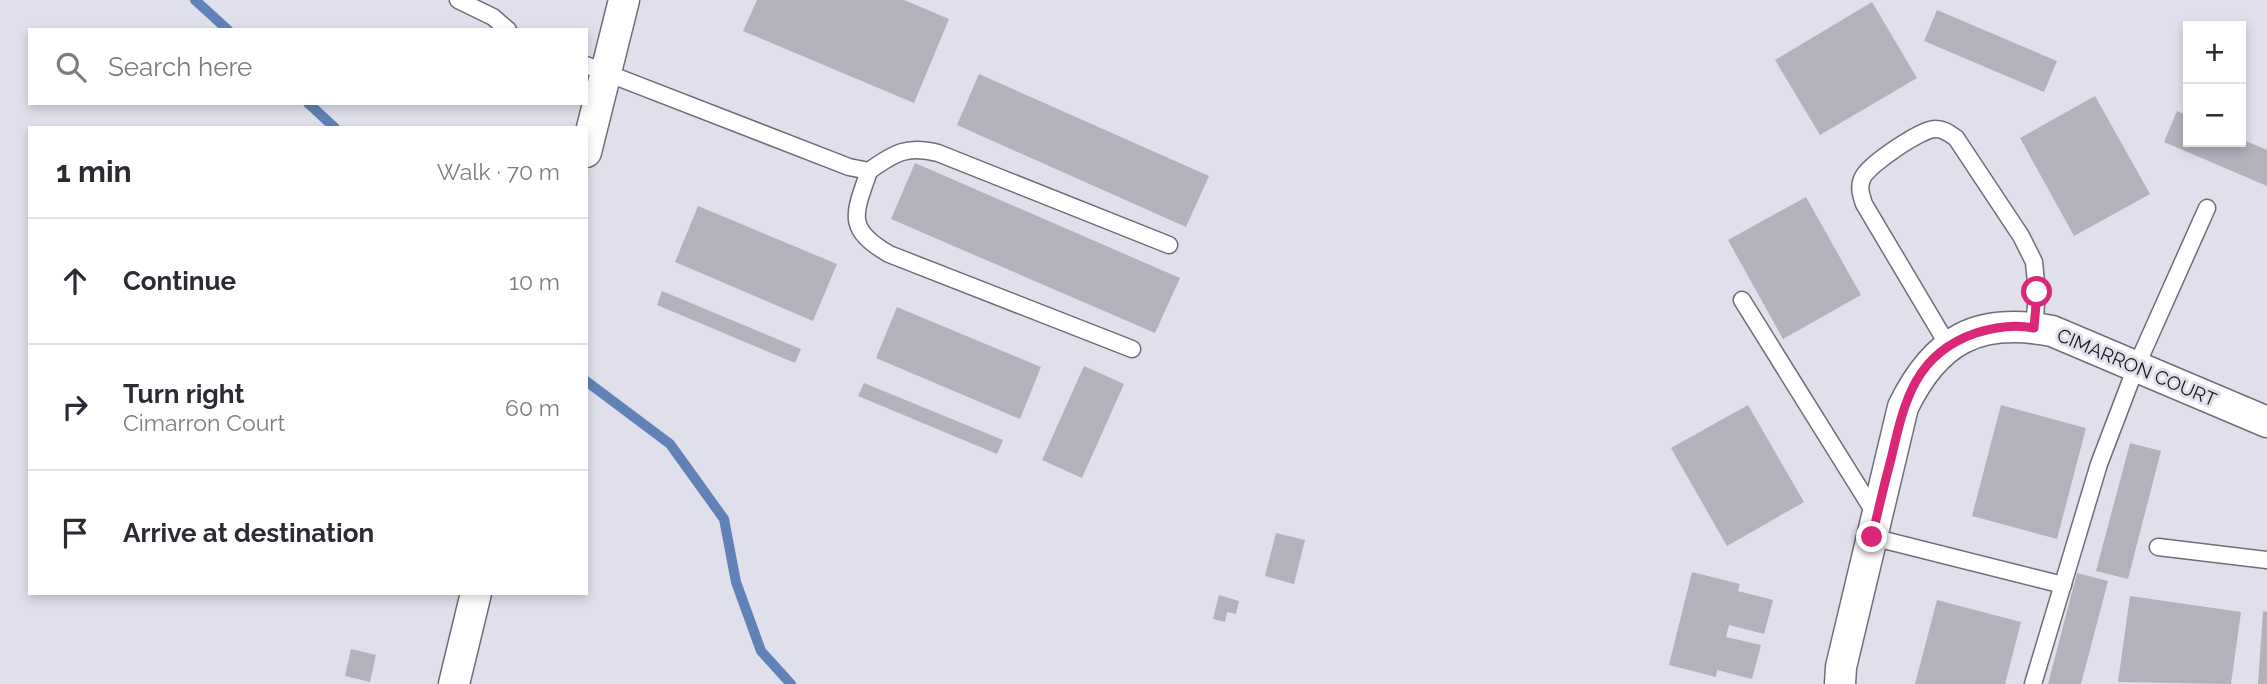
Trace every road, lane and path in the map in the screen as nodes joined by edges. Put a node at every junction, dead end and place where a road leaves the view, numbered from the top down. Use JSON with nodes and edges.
{"nodes":[{"id":1,"x":458,"y":0,"type":"edge"},
{"id":2,"x":624,"y":0,"type":"edge"},
{"id":3,"x":506,"y":28,"type":"edge"},
{"id":4,"x":596,"y":69,"type":"edge"},
{"id":5,"x":588,"y":135,"type":"edge"},
{"id":6,"x":869,"y":171,"type":"junction"},
{"id":7,"x":2207,"y":208,"type":"dead end"},
{"id":8,"x":1169,"y":245,"type":"dead end"},
{"id":9,"x":1742,"y":300,"type":"dead end"},
{"id":10,"x":2034,"y":328,"type":"junction"},
{"id":11,"x":1949,"y":347,"type":"junction"},
{"id":12,"x":1132,"y":349,"type":"dead end"},
{"id":13,"x":2136,"y":367,"type":"junction"},
{"id":14,"x":2267,"y":422,"type":"edge"},
{"id":15,"x":1874,"y":527,"type":"junction"},
{"id":16,"x":2158,"y":547,"type":"dead end"},
{"id":17,"x":2267,"y":561,"type":"edge"},
{"id":18,"x":2063,"y":584,"type":"junction"},
{"id":19,"x":476,"y":595,"type":"edge"},
{"id":20,"x":454,"y":684,"type":"edge"},
{"id":21,"x":1840,"y":684,"type":"edge"},
{"id":22,"x":2033,"y":684,"type":"edge"}],
"edges":[{"from":1,"to":3,"type":"lane"},
{"from":2,"to":4,"type":"street"},
{"from":4,"to":5,"type":"street"},
{"from":4,"to":6,"type":"lane"},
{"from":6,"to":8,"type":"lane"},
{"from":6,"to":12,"type":"lane"},
{"from":7,"to":13,"type":"lane"},
{"from":9,"to":15,"type":"lane"},
{"from":10,"to":11,"type":"street","name":"CIMARRON COURT"},
{"from":10,"to":11,"type":"lane"},
{"from":10,"to":13,"type":"street","name":"CIMARRON COURT"},
{"from":11,"to":15,"type":"street","name":"CIMARRON COURT"},
{"from":13,"to":14,"type":"street","name":"CIMARRON COURT"},
{"from":13,"to":18,"type":"lane"},
{"from":15,"to":18,"type":"lane"},
{"from":15,"to":21,"type":"street","name":"CIMARRON COURT"},
{"from":16,"to":17,"type":"lane"},
{"from":18,"to":22,"type":"lane"},
{"from":19,"to":20,"type":"street"}]}
